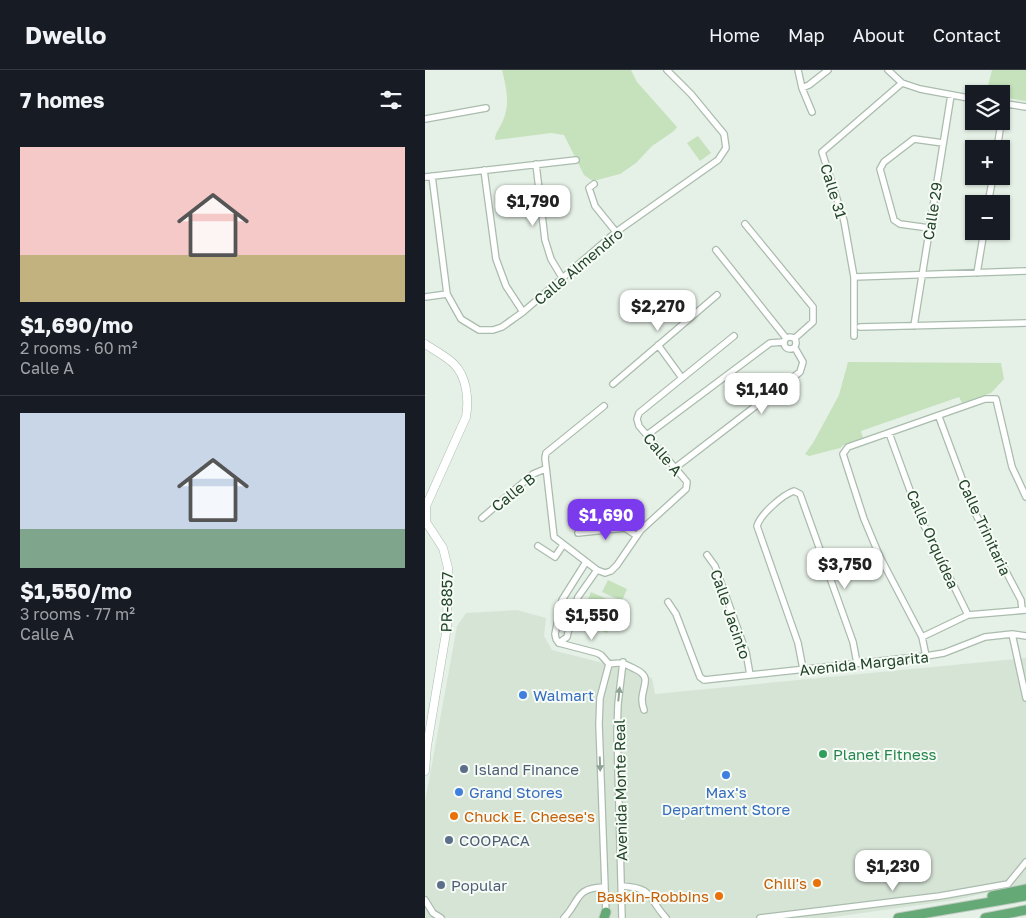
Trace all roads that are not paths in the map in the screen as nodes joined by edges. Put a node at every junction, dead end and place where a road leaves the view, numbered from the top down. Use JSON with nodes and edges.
{"nodes":[{"id":1,"x":667,"y":70,"type":"edge"},
{"id":2,"x":798,"y":70,"type":"edge"},
{"id":3,"x":828,"y":70,"type":"edge"},
{"id":4,"x":888,"y":70,"type":"edge"},
{"id":5,"x":902,"y":82,"type":"junction"},
{"id":6,"x":802,"y":88,"type":"junction"},
{"id":7,"x":951,"y":95,"type":"junction"},
{"id":8,"x":965,"y":97,"type":"edge"},
{"id":9,"x":1010,"y":105,"type":"edge"},
{"id":10,"x":1026,"y":107,"type":"edge"},
{"id":11,"x":486,"y":108,"type":"dead end"},
{"id":12,"x":813,"y":112,"type":"dead end"},
{"id":13,"x":425,"y":119,"type":"edge"},
{"id":14,"x":943,"y":142,"type":"junction"},
{"id":15,"x":576,"y":160,"type":"dead end"},
{"id":16,"x":536,"y":164,"type":"junction"},
{"id":17,"x":483,"y":170,"type":"junction"},
{"id":18,"x":428,"y":177,"type":"edge"},
{"id":19,"x":594,"y":184,"type":"dead end"},
{"id":20,"x":745,"y":224,"type":"dead end"},
{"id":21,"x":929,"y":228,"type":"junction"},
{"id":22,"x":616,"y":232,"type":"junction"},
{"id":23,"x":982,"y":240,"type":"edge"},
{"id":24,"x":716,"y":250,"type":"dead end"},
{"id":25,"x":1026,"y":271,"type":"edge"},
{"id":26,"x":977,"y":273,"type":"junction"},
{"id":27,"x":922,"y":274,"type":"junction"},
{"id":28,"x":854,"y":277,"type":"junction"},
{"id":29,"x":563,"y":278,"type":"junction"},
{"id":30,"x":447,"y":294,"type":"junction"},
{"id":31,"x":717,"y":295,"type":"dead end"},
{"id":32,"x":425,"y":297,"type":"edge"},
{"id":33,"x":523,"y":312,"type":"junction"},
{"id":34,"x":1026,"y":323,"type":"edge"},
{"id":35,"x":913,"y":326,"type":"junction"},
{"id":36,"x":860,"y":327,"type":"dead end"},
{"id":37,"x":734,"y":336,"type":"dead end"},
{"id":38,"x":854,"y":336,"type":"dead end"},
{"id":39,"x":795,"y":338,"type":"junction"},
{"id":40,"x":785,"y":340,"type":"junction"},
{"id":41,"x":425,"y":344,"type":"edge"},
{"id":42,"x":658,"y":346,"type":"junction"},
{"id":43,"x":795,"y":348,"type":"junction"},
{"id":44,"x":682,"y":378,"type":"junction"},
{"id":45,"x":613,"y":384,"type":"dead end"},
{"id":46,"x":604,"y":406,"type":"dead end"},
{"id":47,"x":939,"y":417,"type":"junction"},
{"id":48,"x":889,"y":433,"type":"junction"},
{"id":49,"x":647,"y":435,"type":"junction"},
{"id":50,"x":675,"y":468,"type":"junction"},
{"id":51,"x":545,"y":469,"type":"junction"},
{"id":52,"x":1026,"y":497,"type":"edge"},
{"id":53,"x":482,"y":518,"type":"dead end"},
{"id":54,"x":578,"y":534,"type":"dead end"},
{"id":55,"x":637,"y":536,"type":"junction"},
{"id":56,"x":563,"y":545,"type":"junction"},
{"id":57,"x":538,"y":546,"type":"dead end"},
{"id":58,"x":707,"y":555,"type":"dead end"},
{"id":59,"x":586,"y":562,"type":"junction"},
{"id":60,"x":597,"y":570,"type":"junction"},
{"id":61,"x":578,"y":597,"type":"junction"},
{"id":62,"x":668,"y":602,"type":"dead end"},
{"id":63,"x":573,"y":603,"type":"tunnel mouth"},
{"id":64,"x":1024,"y":609,"type":"edge"},
{"id":65,"x":570,"y":611,"type":"tunnel mouth"},
{"id":66,"x":968,"y":615,"type":"junction"},
{"id":67,"x":571,"y":618,"type":"junction"},
{"id":68,"x":1012,"y":634,"type":"junction"},
{"id":69,"x":1026,"y":636,"type":"edge"},
{"id":70,"x":922,"y":637,"type":"junction"},
{"id":71,"x":559,"y":643,"type":"junction"},
{"id":72,"x":926,"y":656,"type":"junction"},
{"id":73,"x":623,"y":662,"type":"junction"},
{"id":74,"x":857,"y":663,"type":"junction"},
{"id":75,"x":609,"y":664,"type":"junction"},
{"id":76,"x":803,"y":669,"type":"junction"},
{"id":77,"x":750,"y":675,"type":"junction"},
{"id":78,"x":1026,"y":698,"type":"edge"},
{"id":79,"x":644,"y":710,"type":"dead end"},
{"id":80,"x":426,"y":746,"type":"edge"},
{"id":81,"x":425,"y":771,"type":"edge"},
{"id":82,"x":1026,"y":862,"type":"edge"},
{"id":83,"x":622,"y":886,"type":"junction"},
{"id":84,"x":605,"y":887,"type":"junction"},
{"id":85,"x":1026,"y":889,"type":"edge"},
{"id":86,"x":1026,"y":896,"type":"edge"},
{"id":87,"x":425,"y":900,"type":"edge"},
{"id":88,"x":974,"y":905,"type":"junction"},
{"id":89,"x":1026,"y":910,"type":"edge"},
{"id":90,"x":605,"y":916,"type":"edge"},
{"id":91,"x":441,"y":918,"type":"edge"},
{"id":92,"x":564,"y":918,"type":"edge"},
{"id":93,"x":622,"y":918,"type":"edge"},
{"id":94,"x":666,"y":918,"type":"edge"},
{"id":95,"x":760,"y":918,"type":"edge"},
{"id":96,"x":898,"y":918,"type":"edge"},
{"id":97,"x":985,"y":918,"type":"edge"}],
"edges":[{"from":1,"to":22,"type":"street","name":"Calle Almendro"},
{"from":2,"to":6,"type":"street"},
{"from":3,"to":6,"type":"street"},
{"from":4,"to":5,"type":"street"},
{"from":5,"to":7,"type":"street"},
{"from":5,"to":28,"type":"street","name":"Calle 31"},
{"from":6,"to":12,"type":"street"},
{"from":7,"to":8,"type":"street"},
{"from":7,"to":14,"type":"street","name":"Calle 29"},
{"from":9,"to":10,"type":"street"},
{"from":11,"to":13,"type":"street"},
{"from":14,"to":21,"type":"street","name":"Calle 29"},
{"from":14,"to":21,"type":"street"},
{"from":15,"to":16,"type":"street"},
{"from":16,"to":17,"type":"street"},
{"from":16,"to":29,"type":"street"},
{"from":17,"to":18,"type":"street"},
{"from":17,"to":33,"type":"street"},
{"from":18,"to":30,"type":"street","name":"Calle Almendro"},
{"from":19,"to":22,"type":"street"},
{"from":20,"to":39,"type":"street"},
{"from":21,"to":27,"type":"street","name":"Calle 29"},
{"from":22,"to":29,"type":"street","name":"Calle Almendro"},
{"from":23,"to":26,"type":"street"},
{"from":24,"to":40,"type":"street"},
{"from":25,"to":26,"type":"street"},
{"from":26,"to":27,"type":"street"},
{"from":27,"to":28,"type":"street"},
{"from":27,"to":35,"type":"street","name":"Calle 29"},
{"from":28,"to":38,"type":"street","name":"Calle 31"},
{"from":29,"to":33,"type":"street","name":"Calle Almendro"},
{"from":30,"to":32,"type":"street"},
{"from":30,"to":33,"type":"street","name":"Calle Almendro"},
{"from":31,"to":42,"type":"street"},
{"from":34,"to":35,"type":"street"},
{"from":35,"to":36,"type":"street"},
{"from":37,"to":44,"type":"street","name":"Calle A"},
{"from":39,"to":40,"type":"street"},
{"from":39,"to":43,"type":"street"},
{"from":40,"to":43,"type":"street"},
{"from":40,"to":49,"type":"street"},
{"from":41,"to":80,"type":"street","name":"PR-8857"},
{"from":42,"to":44,"type":"street"},
{"from":42,"to":45,"type":"street"},
{"from":43,"to":50,"type":"street"},
{"from":44,"to":49,"type":"street","name":"Calle A"},
{"from":46,"to":51,"type":"street"},
{"from":47,"to":48,"type":"street"},
{"from":47,"to":52,"type":"street"},
{"from":47,"to":64,"type":"street","name":"Calle Trinitaria"},
{"from":48,"to":66,"type":"street","name":"Calle Orquídea"},
{"from":48,"to":70,"type":"street"},
{"from":49,"to":50,"type":"street","name":"Calle A"},
{"from":50,"to":55,"type":"street","name":"Calle A"},
{"from":51,"to":53,"type":"street","name":"Calle B"},
{"from":51,"to":56,"type":"street"},
{"from":54,"to":55,"type":"street"},
{"from":55,"to":60,"type":"street","name":"Calle A"},
{"from":56,"to":57,"type":"street"},
{"from":56,"to":59,"type":"street"},
{"from":58,"to":77,"type":"street","name":"Calle Jacinto"},
{"from":59,"to":60,"type":"street"},
{"from":59,"to":71,"type":"street"},
{"from":60,"to":61,"type":"street"},
{"from":61,"to":63,"type":"street"},
{"from":61,"to":67,"type":"street"},
{"from":62,"to":77,"type":"street","name":"Avenida Margarita"},
{"from":64,"to":66,"type":"street"},
{"from":65,"to":67,"type":"street"},
{"from":66,"to":70,"type":"street"},
{"from":67,"to":71,"type":"street"},
{"from":68,"to":69,"type":"street","name":"Avenida Margarita"},
{"from":68,"to":72,"type":"street","name":"Avenida Margarita"},
{"from":68,"to":78,"type":"street"},
{"from":70,"to":72,"type":"street"},
{"from":71,"to":75,"type":"street"},
{"from":72,"to":74,"type":"street","name":"Avenida Margarita"},
{"from":73,"to":75,"type":"street"},
{"from":73,"to":79,"type":"street"},
{"from":83,"to":73,"type":"street","name":"Avenida Monte Real","one_way":true},
{"from":74,"to":76,"type":"street","name":"Avenida Margarita"},
{"from":74,"to":76,"type":"street"},
{"from":75,"to":84,"type":"street","name":"Avenida Monte Real","one_way":true},
{"from":76,"to":77,"type":"street","name":"Avenida Margarita"},
{"from":80,"to":81,"type":"street","name":"PR-8857"},
{"from":82,"to":95,"type":"street"},
{"from":83,"to":93,"type":"street","name":"Avenida Monte Real"},
{"from":83,"to":94,"type":"street"},
{"from":84,"to":90,"type":"street","name":"Avenida Monte Real"},
{"from":84,"to":92,"type":"street"},
{"from":85,"to":88,"type":"main road"},
{"from":86,"to":88,"type":"main road"},
{"from":87,"to":91,"type":"street"},
{"from":88,"to":96,"type":"main road"},
{"from":89,"to":97,"type":"main road"}]}
